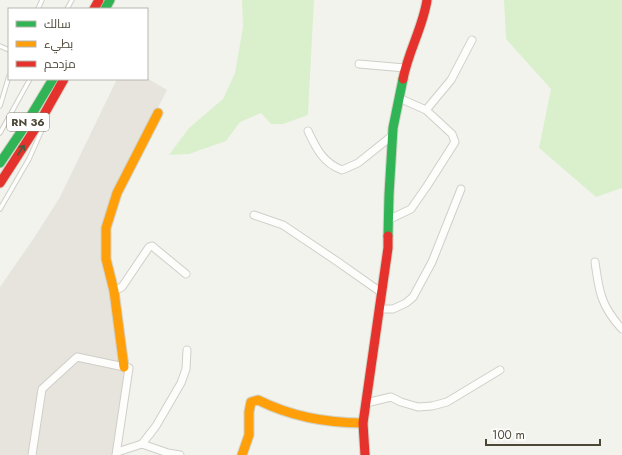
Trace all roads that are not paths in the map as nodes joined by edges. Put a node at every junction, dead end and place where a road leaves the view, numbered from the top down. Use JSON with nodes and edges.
{"nodes":[{"id":1,"x":427,"y":0,"type":"edge"},
{"id":2,"x":472,"y":40,"type":"dead end"},
{"id":3,"x":359,"y":64,"type":"dead end"},
{"id":4,"x":405,"y":68,"type":"junction"},
{"id":5,"x":8,"y":79,"type":"edge"},
{"id":6,"x":29,"y":80,"type":"edge"},
{"id":7,"x":52,"y":80,"type":"edge"},
{"id":8,"x":64,"y":80,"type":"edge"},
{"id":9,"x":58,"y":91,"type":"junction"},
{"id":10,"x":399,"y":98,"type":"junction"},
{"id":11,"x":0,"y":104,"type":"edge"},
{"id":12,"x":426,"y":110,"type":"junction"},
{"id":13,"x":158,"y":113,"type":"dead end"},
{"id":14,"x":308,"y":131,"type":"dead end"},
{"id":15,"x":0,"y":133,"type":"edge"},
{"id":16,"x":393,"y":135,"type":"junction"},
{"id":17,"x":0,"y":162,"type":"edge"},
{"id":18,"x":0,"y":183,"type":"edge"},
{"id":19,"x":461,"y":189,"type":"dead end"},
{"id":20,"x":0,"y":209,"type":"edge"},
{"id":21,"x":254,"y":215,"type":"dead end"},
{"id":22,"x":388,"y":220,"type":"junction"},
{"id":23,"x":595,"y":262,"type":"dead end"},
{"id":24,"x":186,"y":274,"type":"dead end"},
{"id":25,"x":114,"y":291,"type":"junction"},
{"id":26,"x":382,"y":293,"type":"junction"},
{"id":27,"x":380,"y":309,"type":"junction"},
{"id":28,"x":622,"y":329,"type":"edge"},
{"id":29,"x":187,"y":350,"type":"dead end"},
{"id":30,"x":124,"y":366,"type":"junction"},
{"id":31,"x":500,"y":370,"type":"dead end"},
{"id":32,"x":366,"y":403,"type":"junction"},
{"id":33,"x":363,"y":422,"type":"junction"},
{"id":34,"x":142,"y":444,"type":"junction"},
{"id":35,"x":116,"y":454,"type":"edge"},
{"id":36,"x":32,"y":455,"type":"edge"},
{"id":37,"x":180,"y":455,"type":"edge"},
{"id":38,"x":242,"y":455,"type":"edge"},
{"id":39,"x":365,"y":455,"type":"edge"}],
"edges":[{"from":1,"to":4,"type":"main road"},
{"from":2,"to":12,"type":"street"},
{"from":3,"to":4,"type":"street"},
{"from":4,"to":10,"type":"main road"},
{"from":5,"to":11,"type":"lane"},
{"from":6,"to":15,"type":"lane"},
{"from":7,"to":17,"type":"main road","number":"RN 36"},
{"from":8,"to":9,"type":"main road"},
{"from":18,"to":9,"type":"main road","one_way":true},
{"from":9,"to":20,"type":"lane"},
{"from":10,"to":12,"type":"street"},
{"from":10,"to":16,"type":"main road"},
{"from":12,"to":22,"type":"street"},
{"from":13,"to":25,"type":"main road"},
{"from":14,"to":16,"type":"street"},
{"from":16,"to":22,"type":"main road"},
{"from":19,"to":27,"type":"street"},
{"from":21,"to":26,"type":"street"},
{"from":22,"to":26,"type":"main road"},
{"from":23,"to":28,"type":"street"},
{"from":24,"to":25,"type":"street"},
{"from":25,"to":30,"type":"main road"},
{"from":26,"to":27,"type":"main road"},
{"from":27,"to":32,"type":"main road"},
{"from":29,"to":34,"type":"street"},
{"from":30,"to":35,"type":"street"},
{"from":30,"to":36,"type":"street"},
{"from":31,"to":32,"type":"street"},
{"from":32,"to":33,"type":"main road"},
{"from":33,"to":38,"type":"main road"},
{"from":33,"to":39,"type":"main road"},
{"from":34,"to":35,"type":"street"},
{"from":34,"to":37,"type":"street"}]}
